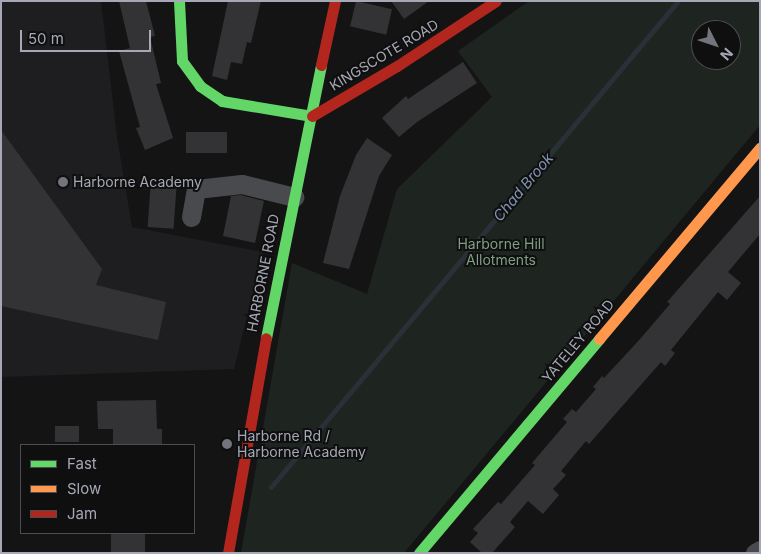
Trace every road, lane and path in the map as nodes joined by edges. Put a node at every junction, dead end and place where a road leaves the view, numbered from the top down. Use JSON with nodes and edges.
{"nodes":[{"id":1,"x":179,"y":1,"type":"edge"},
{"id":2,"x":335,"y":1,"type":"edge"},
{"id":3,"x":496,"y":1,"type":"edge"},
{"id":4,"x":312,"y":116,"type":"junction"},
{"id":5,"x":760,"y":148,"type":"edge"},
{"id":6,"x":294,"y":197,"type":"junction"},
{"id":7,"x":191,"y":217,"type":"dead end"},
{"id":8,"x":760,"y":550,"type":"edge"},
{"id":9,"x":228,"y":553,"type":"edge"},
{"id":10,"x":419,"y":553,"type":"edge"},
{"id":11,"x":755,"y":553,"type":"edge"}],
"edges":[{"from":1,"to":4,"type":"street"},
{"from":2,"to":4,"type":"street","name":"HARBORNE ROAD"},
{"from":3,"to":4,"type":"street","name":"KINGSCOTE ROAD"},
{"from":4,"to":6,"type":"street","name":"HARBORNE ROAD"},
{"from":5,"to":10,"type":"street","name":"YATELEY ROAD"},
{"from":6,"to":7,"type":"street"},
{"from":6,"to":9,"type":"street","name":"HARBORNE ROAD"},
{"from":8,"to":11,"type":"street"}]}
